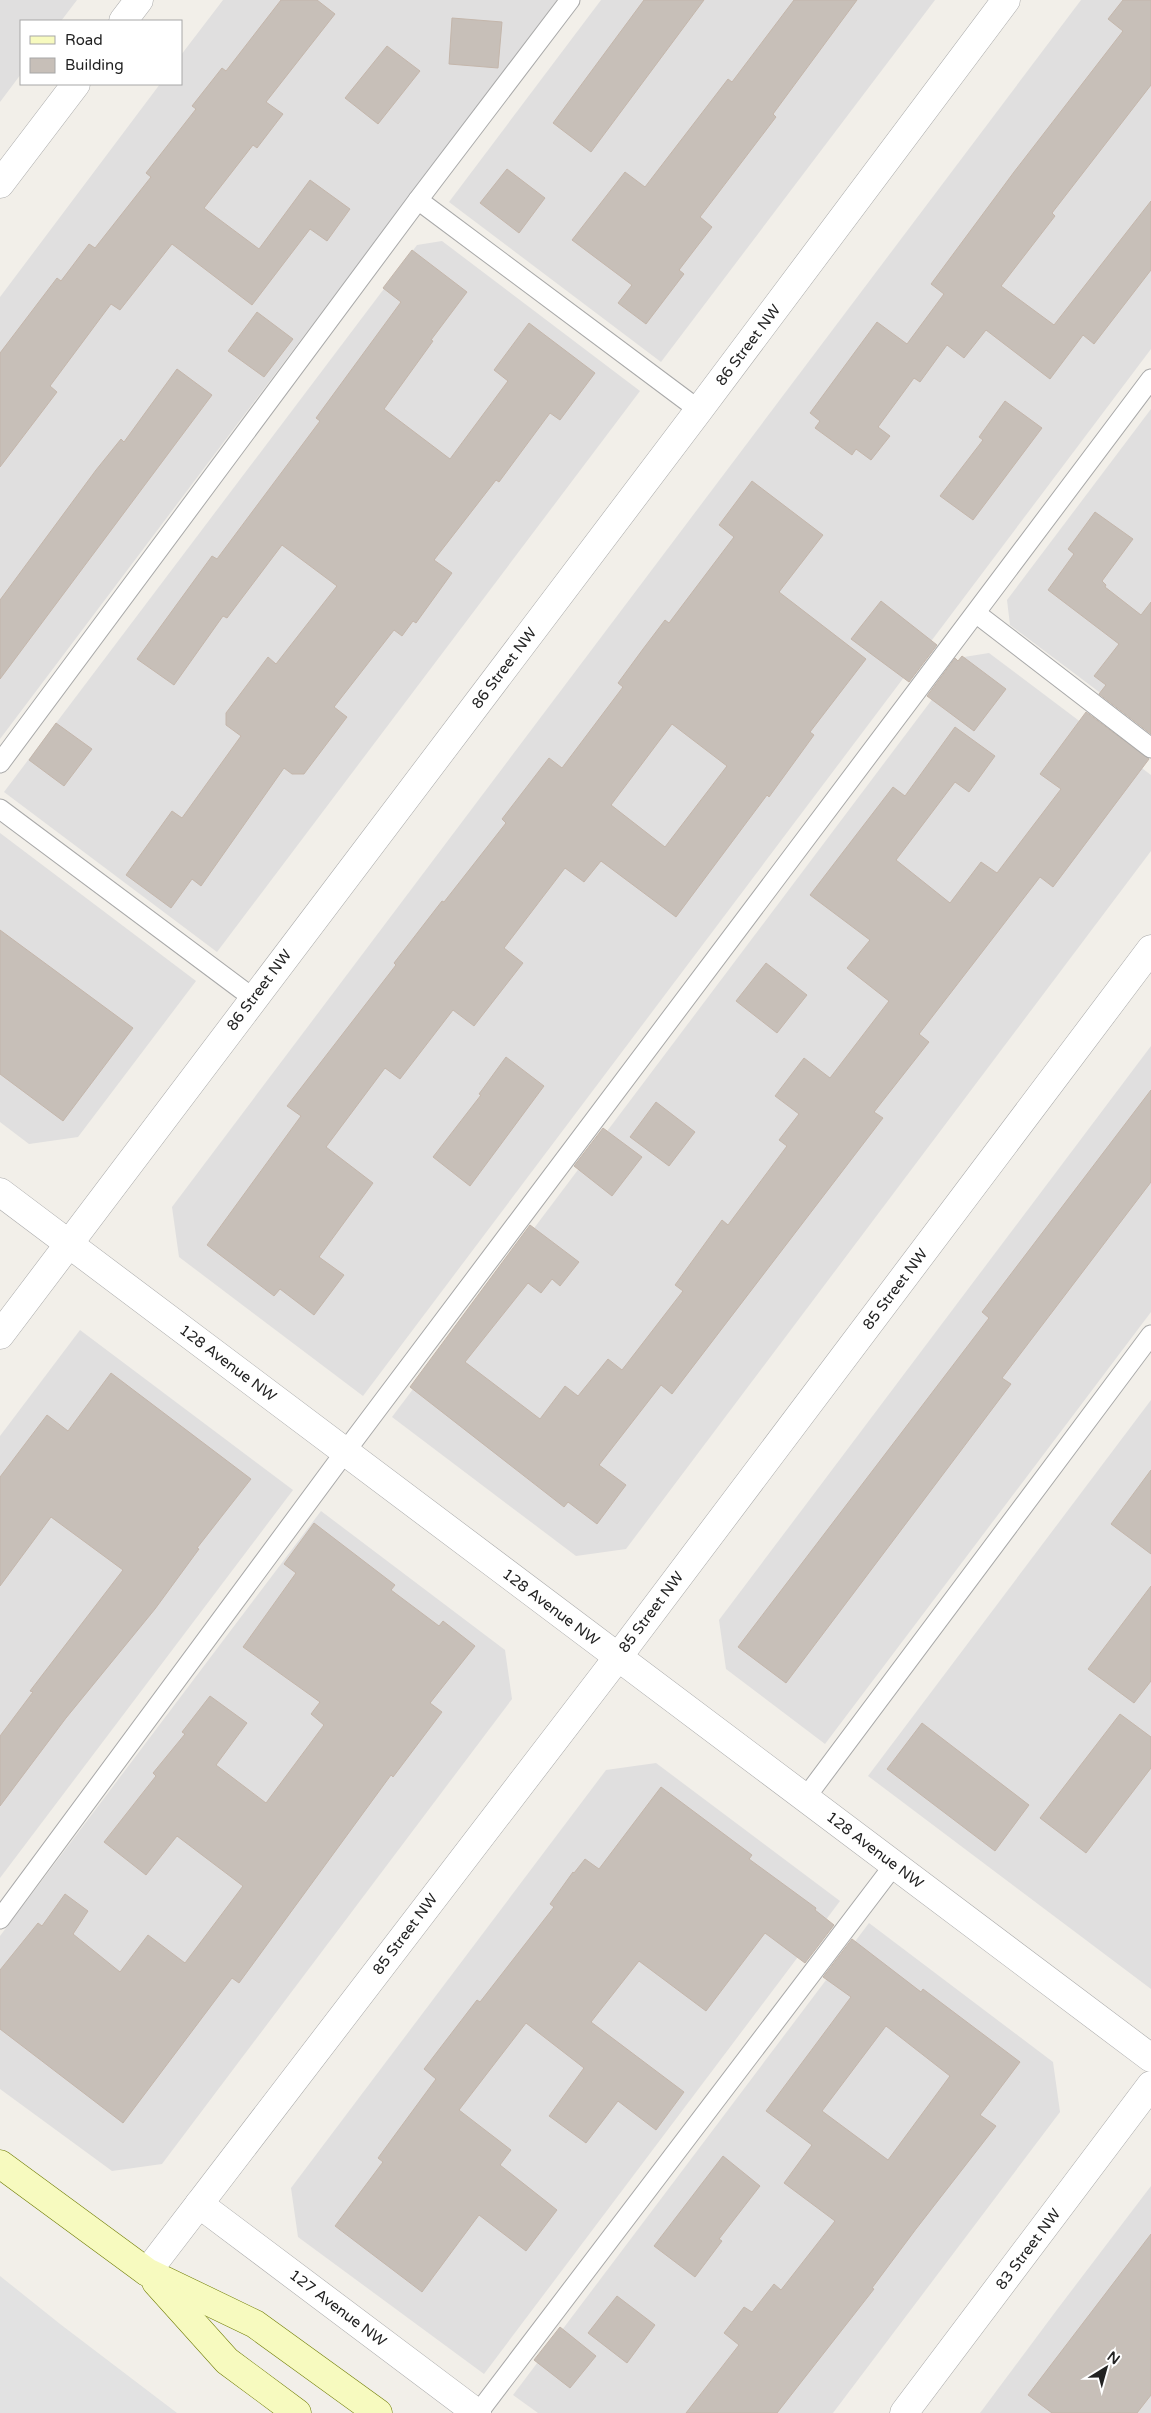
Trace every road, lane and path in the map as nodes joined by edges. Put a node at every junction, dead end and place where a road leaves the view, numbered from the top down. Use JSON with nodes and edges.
{"nodes":[{"id":1,"x":140,"y":0,"type":"edge"},
{"id":2,"x":570,"y":0,"type":"edge"},
{"id":3,"x":1006,"y":0,"type":"edge"},
{"id":4,"x":124,"y":20,"type":"edge"},
{"id":5,"x":75,"y":85,"type":"edge"},
{"id":6,"x":0,"y":184,"type":"edge"},
{"id":7,"x":418,"y":200,"type":"junction"},
{"id":8,"x":1151,"y":379,"type":"edge"},
{"id":9,"x":699,"y":410,"type":"junction"},
{"id":10,"x":977,"y":614,"type":"junction"},
{"id":11,"x":1151,"y":748,"type":"edge"},
{"id":12,"x":0,"y":764,"type":"edge"},
{"id":13,"x":0,"y":809,"type":"edge"},
{"id":14,"x":1151,"y":949,"type":"edge"},
{"id":15,"x":253,"y":998,"type":"junction"},
{"id":16,"x":0,"y":1192,"type":"edge"},
{"id":17,"x":69,"y":1243,"type":"junction"},
{"id":18,"x":0,"y":1335,"type":"edge"},
{"id":19,"x":1151,"y":1335,"type":"edge"},
{"id":20,"x":345,"y":1452,"type":"junction"},
{"id":21,"x":618,"y":1657,"type":"junction"},
{"id":22,"x":806,"y":1797,"type":"junction"},
{"id":23,"x":894,"y":1865,"type":"junction"},
{"id":24,"x":0,"y":1919,"type":"edge"},
{"id":25,"x":1151,"y":2058,"type":"edge"},
{"id":26,"x":1151,"y":2084,"type":"edge"},
{"id":27,"x":0,"y":2164,"type":"edge"},
{"id":28,"x":199,"y":2204,"type":"junction"},
{"id":29,"x":147,"y":2272,"type":"junction"},
{"id":30,"x":296,"y":2413,"type":"edge"},
{"id":31,"x":378,"y":2413,"type":"edge"},
{"id":32,"x":478,"y":2413,"type":"edge"},
{"id":33,"x":904,"y":2413,"type":"edge"}],
"edges":[{"from":1,"to":4,"type":"street"},
{"from":2,"to":7,"type":"lane"},
{"from":3,"to":9,"type":"street","name":"86 Street NW"},
{"from":5,"to":6,"type":"street"},
{"from":7,"to":9,"type":"lane"},
{"from":7,"to":12,"type":"lane"},
{"from":8,"to":10,"type":"lane"},
{"from":9,"to":15,"type":"street","name":"86 Street NW"},
{"from":10,"to":11,"type":"lane"},
{"from":10,"to":20,"type":"lane"},
{"from":13,"to":15,"type":"lane"},
{"from":14,"to":21,"type":"street","name":"85 Street NW"},
{"from":15,"to":17,"type":"street","name":"86 Street NW"},
{"from":16,"to":17,"type":"street","name":"128 Avenue NW"},
{"from":17,"to":18,"type":"street","name":"86 Street NW"},
{"from":17,"to":20,"type":"street","name":"128 Avenue NW"},
{"from":19,"to":22,"type":"lane"},
{"from":20,"to":21,"type":"street","name":"128 Avenue NW"},
{"from":20,"to":24,"type":"lane"},
{"from":21,"to":22,"type":"street","name":"128 Avenue NW"},
{"from":21,"to":28,"type":"street","name":"85 Street NW"},
{"from":22,"to":23,"type":"street","name":"128 Avenue NW"},
{"from":23,"to":25,"type":"street","name":"128 Avenue NW"},
{"from":23,"to":32,"type":"lane"},
{"from":26,"to":33,"type":"street","name":"83 Street NW"},
{"from":27,"to":29,"type":"main road"},
{"from":28,"to":29,"type":"street","name":"85 Street NW"},
{"from":28,"to":32,"type":"street","name":"127 Avenue NW"},
{"from":29,"to":30,"type":"main road"},
{"from":29,"to":31,"type":"main road"}]}
